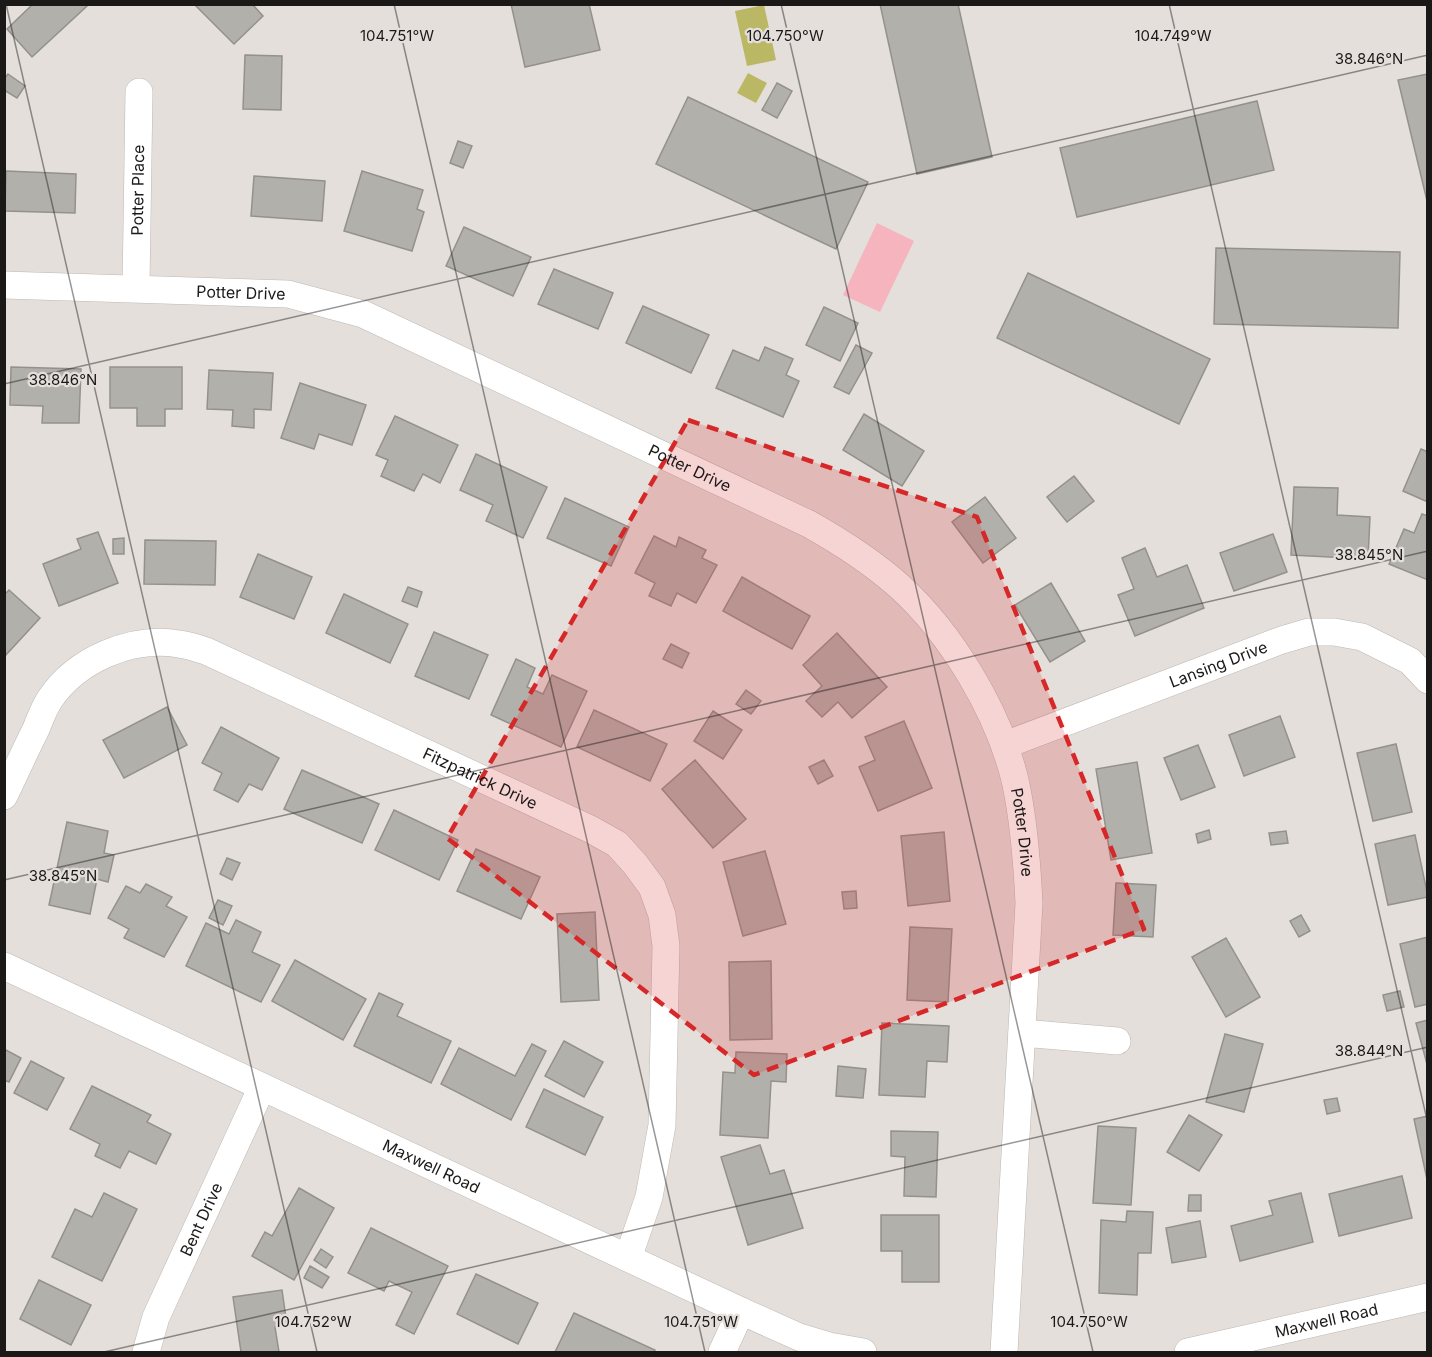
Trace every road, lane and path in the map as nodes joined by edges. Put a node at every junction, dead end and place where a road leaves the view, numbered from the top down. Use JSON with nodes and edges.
{"nodes":[{"id":1,"x":139,"y":92,"type":"dead end"},
{"id":2,"x":4,"y":285,"type":"edge"},
{"id":3,"x":136,"y":288,"type":"junction"},
{"id":4,"x":1428,"y":680,"type":"edge"},
{"id":5,"x":1005,"y":745,"type":"junction"},
{"id":6,"x":4,"y":795,"type":"edge"},
{"id":7,"x":4,"y":966,"type":"edge"},
{"id":8,"x":1022,"y":1033,"type":"junction"},
{"id":9,"x":1117,"y":1041,"type":"dead end"},
{"id":10,"x":262,"y":1087,"type":"junction"},
{"id":11,"x":628,"y":1258,"type":"junction"},
{"id":12,"x":1428,"y":1297,"type":"edge"},
{"id":13,"x":741,"y":1311,"type":"junction"},
{"id":14,"x":1228,"y":1348,"type":"edge"},
{"id":15,"x":146,"y":1353,"type":"edge"},
{"id":16,"x":722,"y":1353,"type":"edge"},
{"id":17,"x":863,"y":1353,"type":"edge"},
{"id":18,"x":1004,"y":1353,"type":"edge"},
{"id":19,"x":1188,"y":1353,"type":"edge"}],
"edges":[{"from":1,"to":3,"type":"street","name":"Potter Place"},
{"from":2,"to":3,"type":"street","name":"Potter Drive"},
{"from":3,"to":5,"type":"street","name":"Potter Drive"},
{"from":4,"to":5,"type":"street","name":"Lansing Drive"},
{"from":5,"to":8,"type":"street","name":"Potter Drive"},
{"from":6,"to":11,"type":"street","name":"Fitzpatrick Drive"},
{"from":7,"to":10,"type":"street","name":"Maxwell Road"},
{"from":8,"to":9,"type":"street"},
{"from":8,"to":18,"type":"street","name":"Potter Drive"},
{"from":10,"to":11,"type":"street","name":"Maxwell Road"},
{"from":10,"to":15,"type":"street","name":"Bent Drive"},
{"from":11,"to":13,"type":"street","name":"Maxwell Road"},
{"from":12,"to":14,"type":"street","name":"Maxwell Road"},
{"from":13,"to":16,"type":"street"},
{"from":13,"to":17,"type":"street","name":"Maxwell Road"},
{"from":14,"to":19,"type":"street","name":"Maxwell Road"}]}
